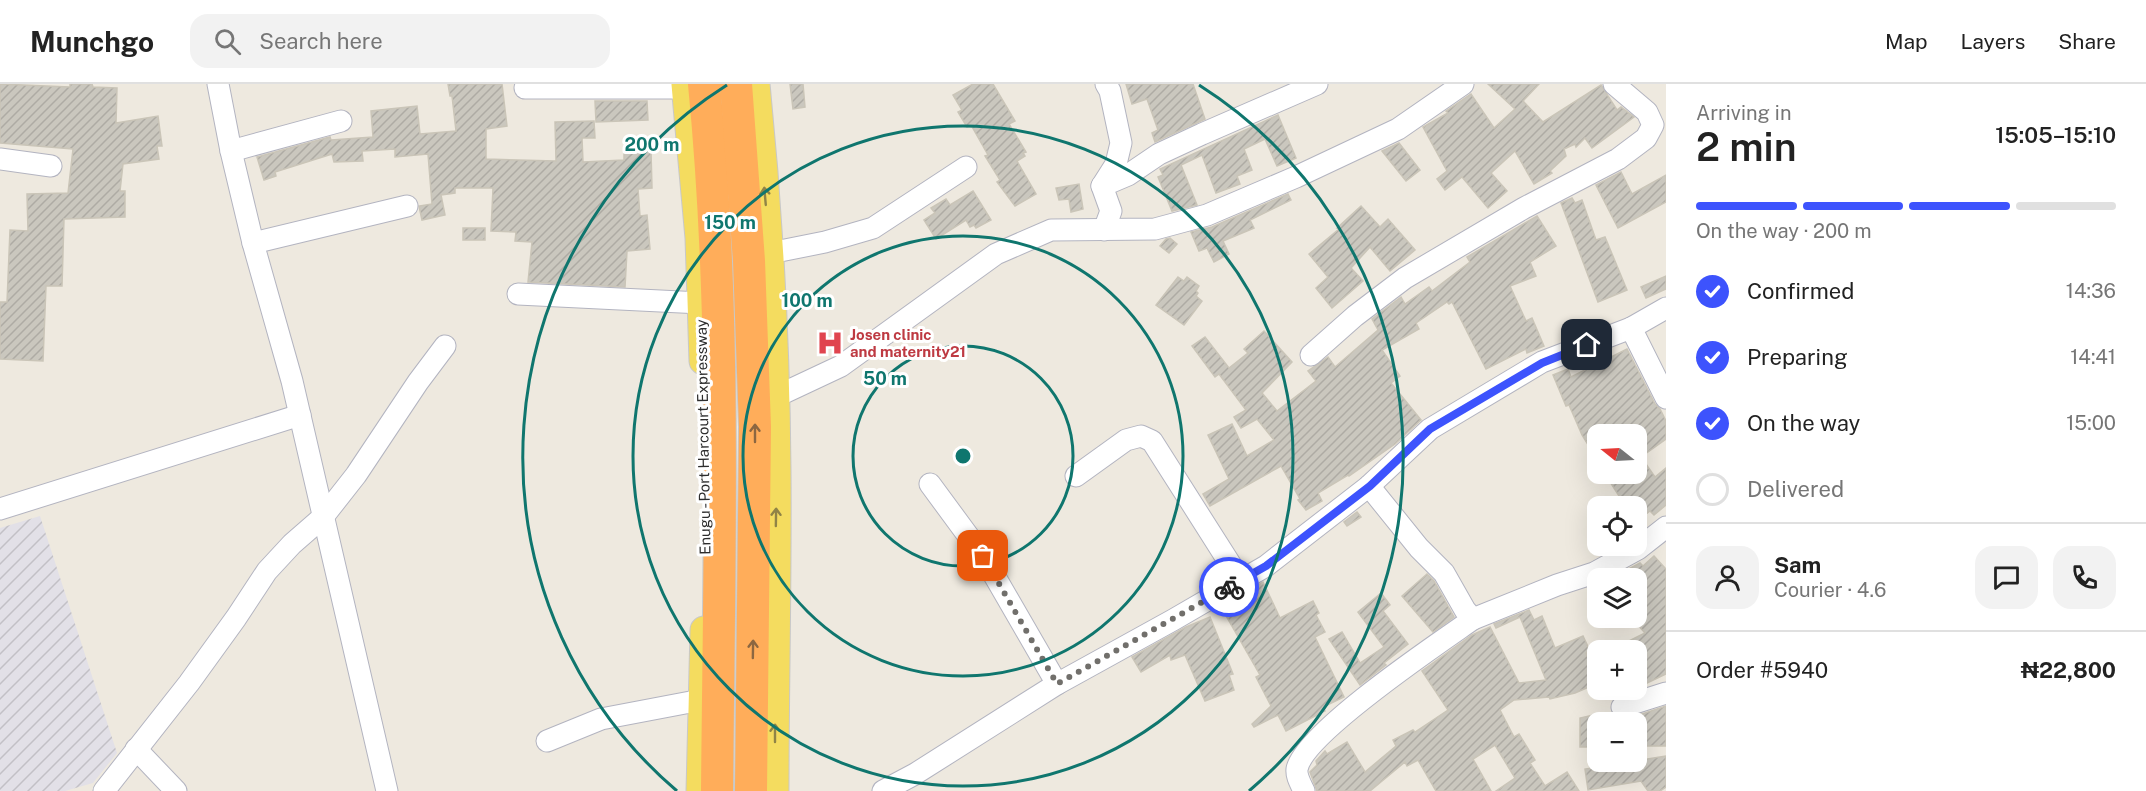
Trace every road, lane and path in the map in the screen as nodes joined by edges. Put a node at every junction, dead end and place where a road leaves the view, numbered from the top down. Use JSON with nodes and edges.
{"nodes":[{"id":1,"x":218,"y":84,"type":"edge"},
{"id":2,"x":736,"y":84,"type":"edge"},
{"id":3,"x":756,"y":84,"type":"edge"},
{"id":4,"x":1106,"y":84,"type":"edge"},
{"id":5,"x":1317,"y":84,"type":"edge"},
{"id":6,"x":1463,"y":84,"type":"edge"},
{"id":7,"x":1614,"y":84,"type":"edge"},
{"id":8,"x":692,"y":85,"type":"edge"},
{"id":9,"x":525,"y":88,"type":"dead end"},
{"id":10,"x":341,"y":121,"type":"dead end"},
{"id":11,"x":1660,"y":128,"type":"edge"},
{"id":12,"x":231,"y":152,"type":"junction"},
{"id":13,"x":0,"y":159,"type":"edge"},
{"id":14,"x":51,"y":166,"type":"dead end"},
{"id":15,"x":966,"y":167,"type":"dead end"},
{"id":16,"x":1102,"y":186,"type":"junction"},
{"id":17,"x":407,"y":206,"type":"dead end"},
{"id":18,"x":1104,"y":230,"type":"junction"},
{"id":19,"x":254,"y":243,"type":"junction"},
{"id":20,"x":770,"y":253,"type":"junction"},
{"id":21,"x":518,"y":294,"type":"dead end"},
{"id":22,"x":701,"y":303,"type":"junction"},
{"id":23,"x":1666,"y":308,"type":"edge"},
{"id":24,"x":1631,"y":328,"type":"junction"},
{"id":25,"x":445,"y":346,"type":"dead end"},
{"id":26,"x":1311,"y":355,"type":"dead end"},
{"id":27,"x":775,"y":397,"type":"junction"},
{"id":28,"x":1666,"y":398,"type":"edge"},
{"id":29,"x":300,"y":415,"type":"junction"},
{"id":30,"x":1076,"y":476,"type":"dead end"},
{"id":31,"x":930,"y":484,"type":"dead end"},
{"id":32,"x":1370,"y":486,"type":"junction"},
{"id":33,"x":0,"y":509,"type":"edge"},
{"id":34,"x":323,"y":517,"type":"junction"},
{"id":35,"x":1666,"y":527,"type":"edge"},
{"id":36,"x":765,"y":562,"type":"junction"},
{"id":37,"x":1241,"y":581,"type":"junction"},
{"id":38,"x":1473,"y":619,"type":"junction"},
{"id":39,"x":1057,"y":684,"type":"junction"},
{"id":40,"x":1666,"y":693,"type":"edge"},
{"id":41,"x":701,"y":700,"type":"junction"},
{"id":42,"x":1622,"y":707,"type":"dead end"},
{"id":43,"x":547,"y":741,"type":"dead end"},
{"id":44,"x":136,"y":749,"type":"junction"},
{"id":45,"x":104,"y":791,"type":"edge"},
{"id":46,"x":176,"y":791,"type":"edge"},
{"id":47,"x":387,"y":791,"type":"edge"},
{"id":48,"x":700,"y":791,"type":"edge"},
{"id":49,"x":717,"y":791,"type":"edge"},
{"id":50,"x":751,"y":791,"type":"edge"},
{"id":51,"x":775,"y":791,"type":"edge"},
{"id":52,"x":883,"y":791,"type":"edge"},
{"id":53,"x":1304,"y":791,"type":"edge"}],
"edges":[{"from":1,"to":12,"type":"street"},
{"from":36,"to":2,"type":"highway","one_way":true},
{"from":20,"to":3,"type":"main road","one_way":true},
{"from":4,"to":16,"type":"street"},
{"from":5,"to":16,"type":"street"},
{"from":6,"to":18,"type":"street"},
{"from":7,"to":11,"type":"street"},
{"from":8,"to":9,"type":"street"},
{"from":8,"to":22,"type":"main road","name":"Enugu - Port Harcourt Expressway"},
{"from":8,"to":49,"type":"highway","name":"Enugu - Port Harcourt Expressway"},
{"from":10,"to":12,"type":"street"},
{"from":11,"to":26,"type":"street"},
{"from":12,"to":19,"type":"street"},
{"from":13,"to":14,"type":"street"},
{"from":15,"to":20,"type":"street"},
{"from":16,"to":18,"type":"street"},
{"from":17,"to":19,"type":"street"},
{"from":18,"to":27,"type":"street"},
{"from":19,"to":29,"type":"street"},
{"from":20,"to":27,"type":"main road"},
{"from":21,"to":22,"type":"street"},
{"from":22,"to":41,"type":"main road","name":"Enugu - Port Harcourt Expressway"},
{"from":23,"to":24,"type":"street"},
{"from":24,"to":28,"type":"street"},
{"from":24,"to":32,"type":"street"},
{"from":25,"to":34,"type":"street"},
{"from":36,"to":27,"type":"main road","one_way":true},
{"from":29,"to":33,"type":"street"},
{"from":29,"to":34,"type":"street"},
{"from":30,"to":37,"type":"street"},
{"from":31,"to":39,"type":"street"},
{"from":32,"to":37,"type":"street"},
{"from":32,"to":38,"type":"street"},
{"from":34,"to":44,"type":"street"},
{"from":34,"to":47,"type":"street"},
{"from":35,"to":38,"type":"street"},
{"from":50,"to":36,"type":"highway","one_way":true},
{"from":51,"to":36,"type":"main road","one_way":true},
{"from":37,"to":39,"type":"street"},
{"from":38,"to":53,"type":"street"},
{"from":39,"to":52,"type":"street"},
{"from":40,"to":42,"type":"street"},
{"from":41,"to":43,"type":"street"},
{"from":41,"to":48,"type":"main road","name":"Enugu - Port Harcourt Expressway"},
{"from":44,"to":45,"type":"street"},
{"from":44,"to":46,"type":"street"}]}
